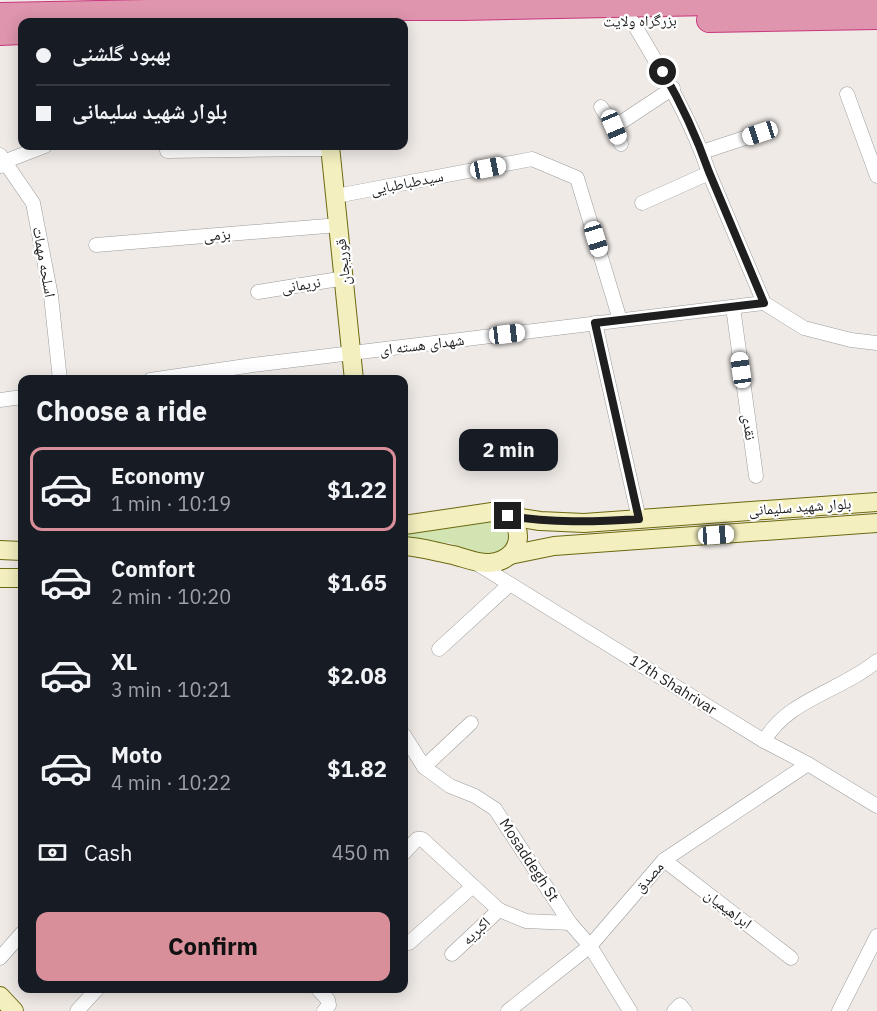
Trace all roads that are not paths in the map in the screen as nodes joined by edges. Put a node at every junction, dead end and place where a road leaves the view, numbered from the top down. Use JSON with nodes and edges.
{"nodes":[{"id":1,"x":860,"y":0,"type":"edge"},
{"id":2,"x":872,"y":0,"type":"edge"},
{"id":3,"x":754,"y":1,"type":"edge"},
{"id":4,"x":289,"y":4,"type":"edge"},
{"id":5,"x":350,"y":5,"type":"edge"},
{"id":6,"x":622,"y":9,"type":"edge"},
{"id":7,"x":0,"y":15,"type":"edge"},
{"id":8,"x":877,"y":17,"type":"edge"},
{"id":9,"x":408,"y":25,"type":"edge"},
{"id":10,"x":18,"y":32,"type":"edge"},
{"id":11,"x":0,"y":33,"type":"edge"},
{"id":12,"x":673,"y":88,"type":"junction"},
{"id":13,"x":847,"y":94,"type":"dead end"},
{"id":14,"x":601,"y":107,"type":"dead end"},
{"id":15,"x":614,"y":127,"type":"junction"},
{"id":16,"x":760,"y":133,"type":"dead end"},
{"id":17,"x":621,"y":144,"type":"dead end"},
{"id":18,"x":34,"y":150,"type":"edge"},
{"id":19,"x":199,"y":150,"type":"edge"},
{"id":20,"x":328,"y":150,"type":"edge"},
{"id":21,"x":167,"y":151,"type":"dead end"},
{"id":22,"x":702,"y":152,"type":"junction"},
{"id":23,"x":2,"y":161,"type":"edge"},
{"id":24,"x":709,"y":172,"type":"junction"},
{"id":25,"x":877,"y":176,"type":"edge"},
{"id":26,"x":336,"y":196,"type":"junction"},
{"id":27,"x":642,"y":203,"type":"dead end"},
{"id":28,"x":339,"y":225,"type":"junction"},
{"id":29,"x":96,"y":245,"type":"dead end"},
{"id":30,"x":345,"y":278,"type":"junction"},
{"id":31,"x":258,"y":292,"type":"dead end"},
{"id":32,"x":764,"y":303,"type":"junction"},
{"id":33,"x":733,"y":306,"type":"junction"},
{"id":34,"x":620,"y":320,"type":"junction"},
{"id":35,"x":595,"y":323,"type":"junction"},
{"id":36,"x":877,"y":343,"type":"edge"},
{"id":37,"x":353,"y":353,"type":"junction"},
{"id":38,"x":59,"y":375,"type":"edge"},
{"id":39,"x":188,"y":375,"type":"edge"},
{"id":40,"x":354,"y":375,"type":"edge"},
{"id":41,"x":18,"y":398,"type":"edge"},
{"id":42,"x":0,"y":400,"type":"edge"},
{"id":43,"x":756,"y":476,"type":"dead end"},
{"id":44,"x":877,"y":502,"type":"edge"},
{"id":45,"x":408,"y":516,"type":"edge"},
{"id":46,"x":508,"y":516,"type":"junction"},
{"id":47,"x":639,"y":519,"type":"junction"},
{"id":48,"x":426,"y":521,"type":"junction"},
{"id":49,"x":877,"y":523,"type":"edge"},
{"id":50,"x":408,"y":524,"type":"edge"},
{"id":51,"x":408,"y":546,"type":"edge"},
{"id":52,"x":0,"y":550,"type":"edge"},
{"id":53,"x":18,"y":550,"type":"edge"},
{"id":54,"x":439,"y":554,"type":"junction"},
{"id":55,"x":510,"y":555,"type":"junction"},
{"id":56,"x":408,"y":556,"type":"edge"},
{"id":57,"x":471,"y":560,"type":"junction"},
{"id":58,"x":0,"y":578,"type":"edge"},
{"id":59,"x":18,"y":578,"type":"edge"},
{"id":60,"x":510,"y":584,"type":"junction"},
{"id":61,"x":439,"y":648,"type":"dead end"},
{"id":62,"x":877,"y":661,"type":"edge"},
{"id":63,"x":471,"y":723,"type":"dead end"},
{"id":64,"x":408,"y":741,"type":"edge"},
{"id":65,"x":764,"y":741,"type":"junction"},
{"id":66,"x":808,"y":764,"type":"junction"},
{"id":67,"x":424,"y":767,"type":"junction"},
{"id":68,"x":877,"y":806,"type":"edge"},
{"id":69,"x":408,"y":849,"type":"edge"},
{"id":70,"x":664,"y":860,"type":"junction"},
{"id":71,"x":473,"y":886,"type":"junction"},
{"id":72,"x":499,"y":910,"type":"junction"},
{"id":73,"x":570,"y":923,"type":"junction"},
{"id":74,"x":877,"y":936,"type":"edge"},
{"id":75,"x":18,"y":938,"type":"edge"},
{"id":76,"x":409,"y":943,"type":"dead end"},
{"id":77,"x":590,"y":946,"type":"junction"},
{"id":78,"x":452,"y":954,"type":"dead end"},
{"id":79,"x":0,"y":958,"type":"edge"},
{"id":80,"x":792,"y":958,"type":"dead end"},
{"id":81,"x":93,"y":993,"type":"edge"},
{"id":82,"x":322,"y":993,"type":"edge"},
{"id":83,"x":0,"y":996,"type":"edge"},
{"id":84,"x":14,"y":1011,"type":"edge"},
{"id":85,"x":77,"y":1011,"type":"edge"},
{"id":86,"x":324,"y":1011,"type":"edge"},
{"id":87,"x":508,"y":1011,"type":"edge"},
{"id":88,"x":630,"y":1011,"type":"edge"},
{"id":89,"x":674,"y":1011,"type":"edge"},
{"id":90,"x":685,"y":1011,"type":"edge"},
{"id":91,"x":839,"y":1011,"type":"edge"}],
"edges":[{"from":1,"to":2,"type":"highway","name":"بزرگراه ولایت"},
{"from":1,"to":3,"type":"highway","name":"بزرگراه ولایت"},
{"from":3,"to":6,"type":"highway","name":"بزرگراه ولایت"},
{"from":4,"to":5,"type":"highway","name":"بزرگراه ولایت","bridge":true},
{"from":4,"to":7,"type":"highway","name":"بزرگراه ولایت"},
{"from":5,"to":6,"type":"highway","name":"بزرگراه ولایت"},
{"from":6,"to":8,"type":"highway","name":"بزرگراه ولایت"},
{"from":6,"to":9,"type":"highway","name":"بزرگراه ولایت"},
{"from":6,"to":12,"type":"street"},
{"from":10,"to":11,"type":"highway"},
{"from":12,"to":15,"type":"street"},
{"from":12,"to":22,"type":"street"},
{"from":13,"to":25,"type":"street"},
{"from":14,"to":15,"type":"street"},
{"from":15,"to":17,"type":"street"},
{"from":16,"to":22,"type":"street"},
{"from":18,"to":23,"type":"street"},
{"from":19,"to":21,"type":"street"},
{"from":20,"to":26,"type":"main road","name":"قوریجان"},
{"from":22,"to":24,"type":"street"},
{"from":23,"to":38,"type":"street","name":"اسلحه مهمات"},
{"from":24,"to":27,"type":"street"},
{"from":24,"to":32,"type":"street"},
{"from":26,"to":28,"type":"main road","name":"قوریجان"},
{"from":26,"to":34,"type":"street","name":"سیدطباطبایی"},
{"from":28,"to":29,"type":"street","name":"بزمی"},
{"from":28,"to":30,"type":"main road","name":"قوریجان"},
{"from":30,"to":31,"type":"street","name":"نریمانی"},
{"from":30,"to":37,"type":"main road","name":"قوریجان"},
{"from":32,"to":33,"type":"street","name":"شهدای هسته ای"},
{"from":32,"to":36,"type":"street"},
{"from":33,"to":34,"type":"street","name":"شهدای هسته ای"},
{"from":33,"to":43,"type":"street","name":"نقدی"},
{"from":34,"to":35,"type":"street","name":"شهدای هسته ای"},
{"from":35,"to":37,"type":"street","name":"شهدای هسته ای"},
{"from":35,"to":47,"type":"street"},
{"from":37,"to":39,"type":"street","name":"شهدای هسته ای"},
{"from":37,"to":40,"type":"main road","name":"قوریجان"},
{"from":41,"to":42,"type":"street"},
{"from":44,"to":47,"type":"main road","name":"بلوار شهید سلیمانی"},
{"from":45,"to":48,"type":"main road"},
{"from":46,"to":47,"type":"main road","name":"بلوار شهید سلیمانی"},
{"from":46,"to":48,"type":"main road","name":"بلوار شهید سلیمانی"},
{"from":46,"to":55,"type":"main road"},
{"from":48,"to":50,"type":"main road","name":"بلوار شهید سلیمانی"},
{"from":49,"to":55,"type":"main road","name":"بلوار شهید سلیمانی"},
{"from":51,"to":54,"type":"main road"},
{"from":52,"to":53,"type":"main road"},
{"from":54,"to":56,"type":"main road"},
{"from":54,"to":57,"type":"main road","name":"بلوار شهید سلیمانی"},
{"from":55,"to":57,"type":"main road","name":"بلوار شهید سلیمانی"},
{"from":57,"to":60,"type":"street","name":"17th Shahrivar"},
{"from":58,"to":59,"type":"main road"},
{"from":60,"to":61,"type":"street"},
{"from":60,"to":65,"type":"street","name":"17th Shahrivar"},
{"from":62,"to":65,"type":"street"},
{"from":63,"to":67,"type":"street"},
{"from":64,"to":67,"type":"street","name":"Mosaddegh St"},
{"from":65,"to":66,"type":"street","name":"17th Shahrivar"},
{"from":66,"to":68,"type":"street","name":"17th Shahrivar"},
{"from":66,"to":70,"type":"street","name":"مصدق"},
{"from":67,"to":73,"type":"street","name":"Mosaddegh St"},
{"from":69,"to":71,"type":"street"},
{"from":70,"to":77,"type":"street","name":"مصدق"},
{"from":70,"to":80,"type":"street","name":"ابراهیمیان"},
{"from":71,"to":72,"type":"street"},
{"from":71,"to":76,"type":"street"},
{"from":72,"to":73,"type":"street","name":"اکبریه"},
{"from":72,"to":78,"type":"street","name":"اکبریه"},
{"from":73,"to":77,"type":"street","name":"Mosaddegh St"},
{"from":74,"to":91,"type":"street"},
{"from":75,"to":79,"type":"street"},
{"from":77,"to":87,"type":"street","name":"مصدق"},
{"from":77,"to":88,"type":"street","name":"Mosaddegh St"},
{"from":81,"to":85,"type":"street"},
{"from":82,"to":86,"type":"street"},
{"from":83,"to":84,"type":"main road"},
{"from":89,"to":90,"type":"street"}]}
